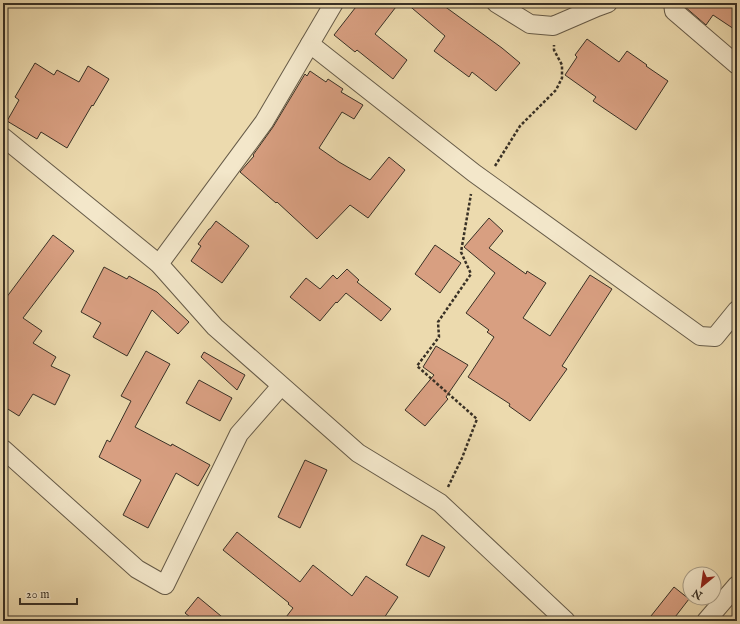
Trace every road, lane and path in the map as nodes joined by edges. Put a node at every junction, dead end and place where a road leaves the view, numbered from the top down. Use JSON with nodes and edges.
{"nodes":[{"id":1,"x":334,"y":3,"type":"edge"},
{"id":2,"x":496,"y":3,"type":"edge"},
{"id":3,"x":608,"y":3,"type":"edge"},
{"id":4,"x":673,"y":3,"type":"edge"},
{"id":5,"x":554,"y":26,"type":"junction"},
{"id":6,"x":310,"y":44,"type":"junction"},
{"id":7,"x":737,"y":66,"type":"edge"},
{"id":8,"x":3,"y":137,"type":"edge"},
{"id":9,"x":480,"y":178,"type":"junction"},
{"id":10,"x":159,"y":264,"type":"junction"},
{"id":11,"x":737,"y":310,"type":"edge"},
{"id":12,"x":281,"y":386,"type":"junction"},
{"id":13,"x":3,"y":448,"type":"edge"},
{"id":14,"x":440,"y":503,"type":"junction"},
{"id":15,"x":737,"y":585,"type":"edge"},
{"id":16,"x":566,"y":621,"type":"edge"},
{"id":17,"x":706,"y":621,"type":"edge"}],
"edges":[{"from":1,"to":6,"type":"street"},
{"from":2,"to":5,"type":"street"},
{"from":3,"to":5,"type":"street"},
{"from":4,"to":7,"type":"street"},
{"from":5,"to":9,"type":"path"},
{"from":6,"to":9,"type":"street"},
{"from":6,"to":10,"type":"street"},
{"from":8,"to":10,"type":"street"},
{"from":9,"to":11,"type":"street"},
{"from":9,"to":14,"type":"path"},
{"from":10,"to":12,"type":"street"},
{"from":12,"to":13,"type":"street"},
{"from":12,"to":14,"type":"street"},
{"from":14,"to":16,"type":"street"},
{"from":15,"to":17,"type":"street"}]}
